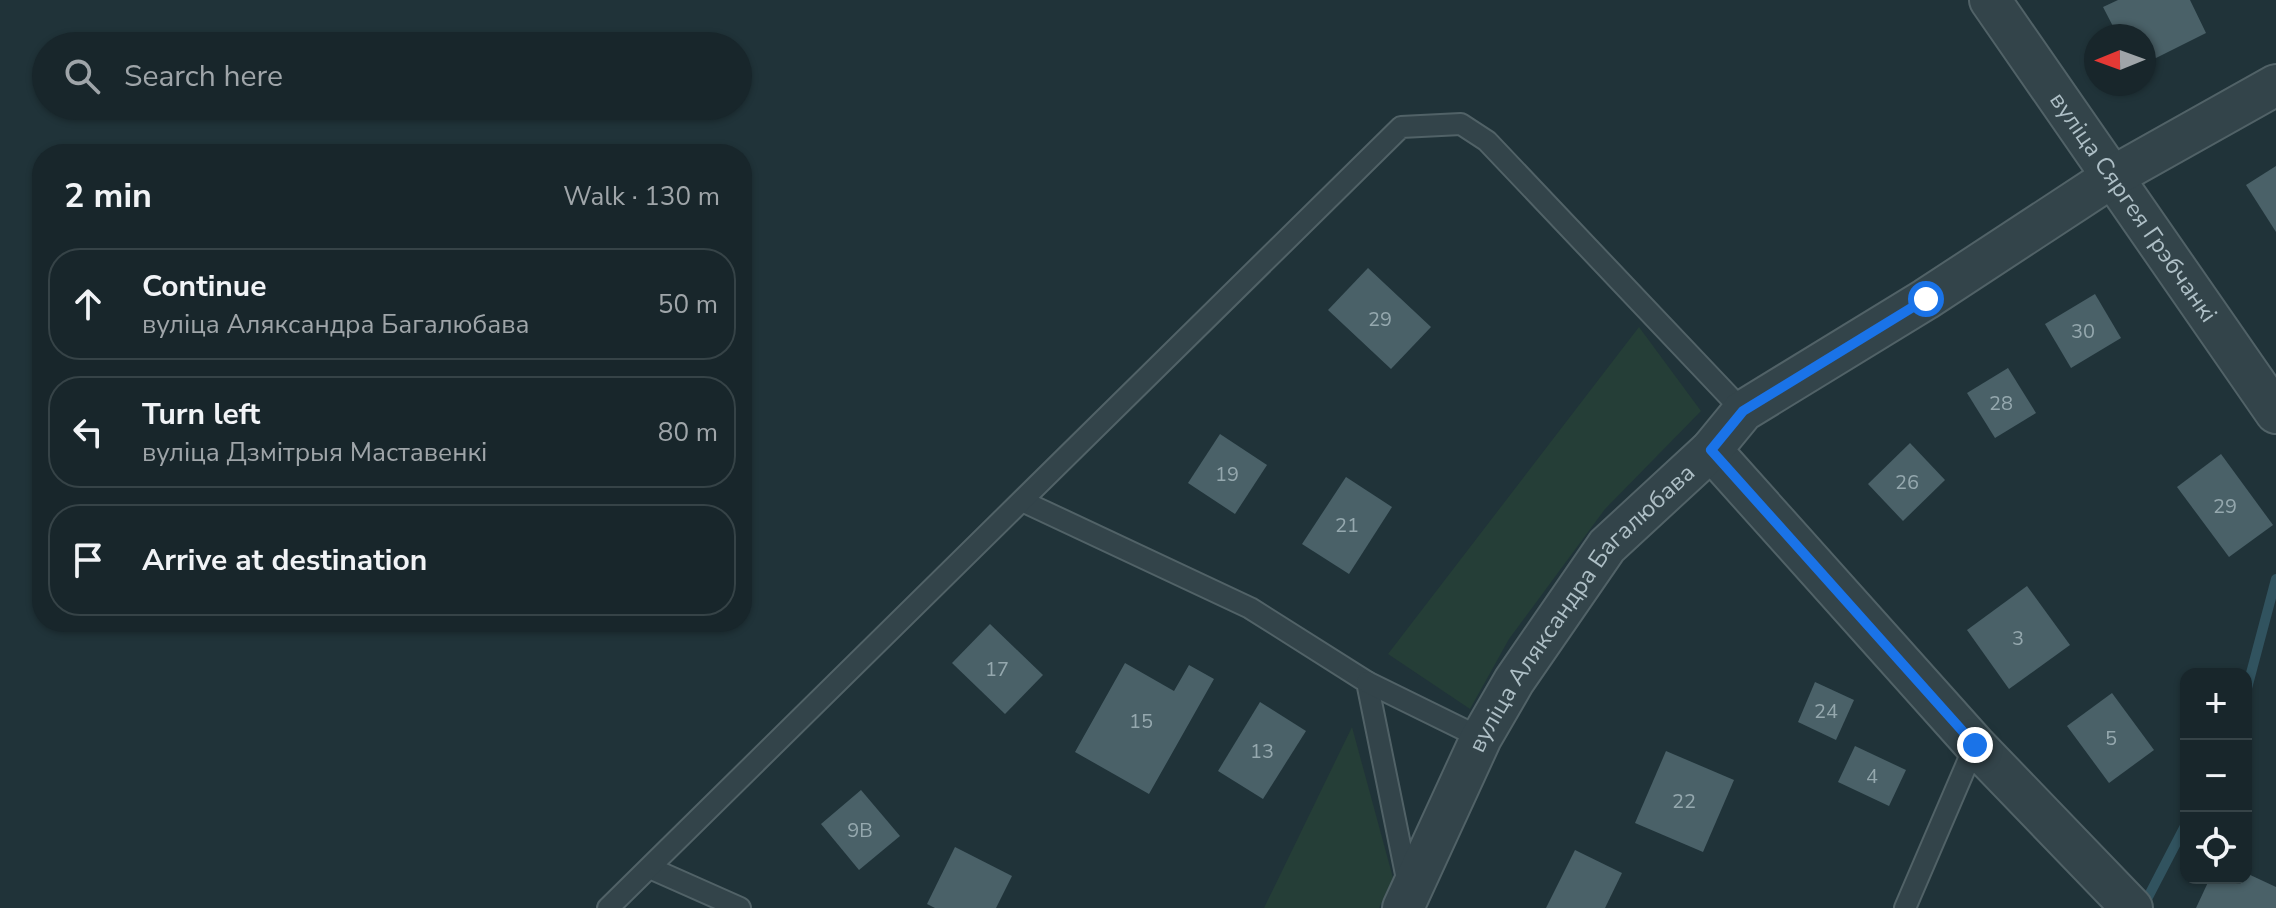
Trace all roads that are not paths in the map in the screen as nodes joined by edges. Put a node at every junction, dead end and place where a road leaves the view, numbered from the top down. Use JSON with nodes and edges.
{"nodes":[{"id":1,"x":1990,"y":0,"type":"edge"},
{"id":2,"x":2276,"y":85,"type":"edge"},
{"id":3,"x":2112,"y":177,"type":"junction"},
{"id":4,"x":1743,"y":411,"type":"junction"},
{"id":5,"x":2276,"y":413,"type":"edge"},
{"id":6,"x":1711,"y":450,"type":"junction"},
{"id":7,"x":1022,"y":501,"type":"junction"},
{"id":8,"x":1367,"y":682,"type":"junction"},
{"id":9,"x":1481,"y":738,"type":"junction"},
{"id":10,"x":1975,"y":745,"type":"junction"},
{"id":11,"x":650,"y":868,"type":"junction"},
{"id":12,"x":1406,"y":900,"type":"edge"},
{"id":13,"x":608,"y":908,"type":"edge"},
{"id":14,"x":740,"y":908,"type":"edge"},
{"id":15,"x":1905,"y":908,"type":"edge"},
{"id":16,"x":2132,"y":908,"type":"edge"}],
"edges":[{"from":1,"to":3,"type":"street","name":"вуліца Сяргея Грэбчанкі"},
{"from":2,"to":3,"type":"street","name":"вуліца Аляксандра Багалюбава"},
{"from":3,"to":4,"type":"street","name":"вуліца Аляксандра Багалюбава"},
{"from":3,"to":5,"type":"street","name":"вуліца Сяргея Грэбчанкі"},
{"from":4,"to":6,"type":"street","name":"вуліца Аляксандра Багалюбава"},
{"from":4,"to":7,"type":"lane"},
{"from":6,"to":9,"type":"street","name":"вуліца Аляксандра Багалюбава"},
{"from":6,"to":10,"type":"street"},
{"from":7,"to":8,"type":"lane"},
{"from":7,"to":11,"type":"lane"},
{"from":8,"to":9,"type":"lane"},
{"from":8,"to":12,"type":"lane"},
{"from":9,"to":12,"type":"street","name":"вуліца Аляксандра Багалюбава"},
{"from":10,"to":15,"type":"lane"},
{"from":10,"to":16,"type":"street"},
{"from":11,"to":13,"type":"lane"},
{"from":11,"to":14,"type":"lane"}]}
